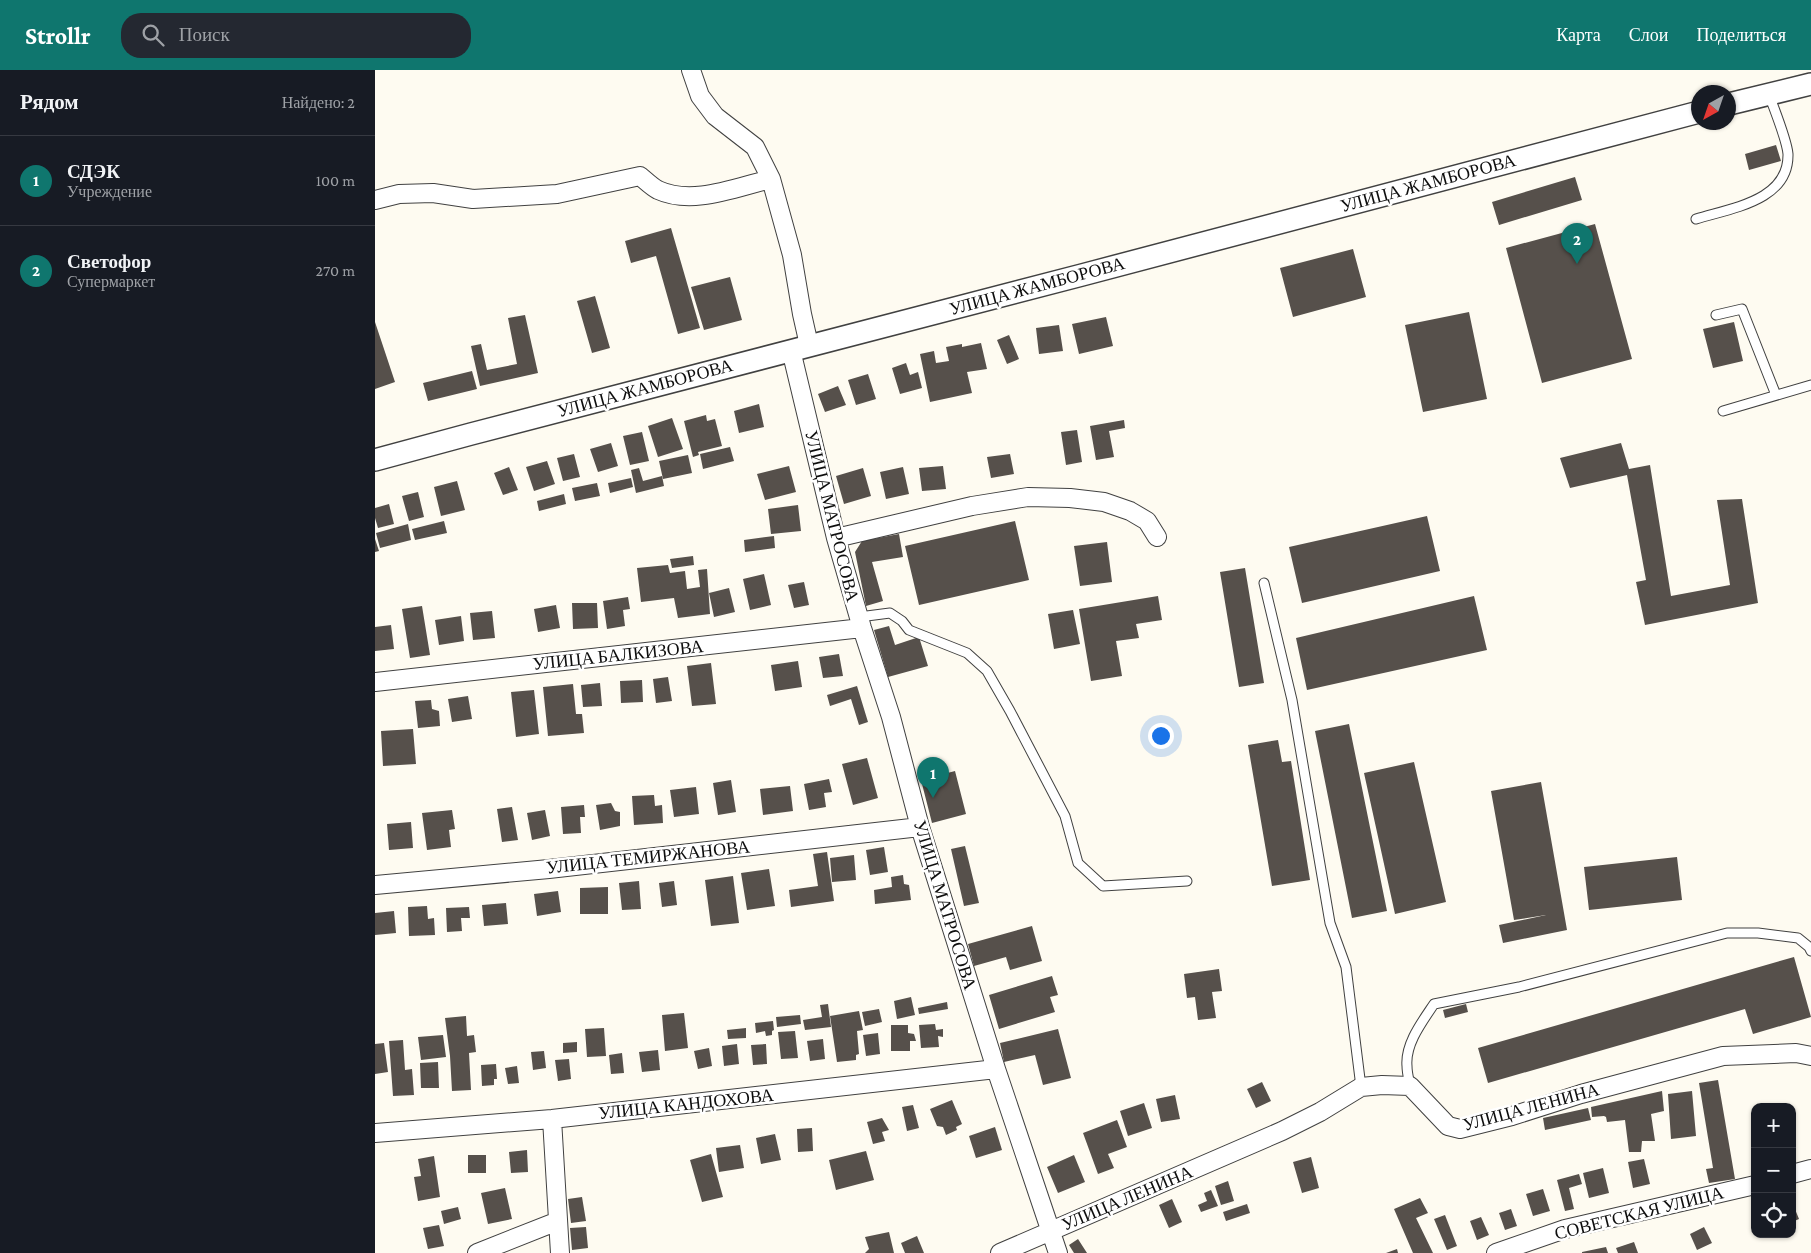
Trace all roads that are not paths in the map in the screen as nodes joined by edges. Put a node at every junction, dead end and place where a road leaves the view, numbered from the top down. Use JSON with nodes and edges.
{"nodes":[{"id":1,"x":691,"y":70,"type":"edge"},
{"id":2,"x":1811,"y":84,"type":"edge"},
{"id":3,"x":1768,"y":94,"type":"junction"},
{"id":4,"x":1736,"y":102,"type":"edge"},
{"id":5,"x":1691,"y":114,"type":"edge"},
{"id":6,"x":771,"y":179,"type":"junction"},
{"id":7,"x":375,"y":200,"type":"edge"},
{"id":8,"x":1696,"y":219,"type":"dead end"},
{"id":9,"x":1716,"y":314,"type":"dead end"},
{"id":10,"x":800,"y":348,"type":"junction"},
{"id":11,"x":1811,"y":385,"type":"edge"},
{"id":12,"x":1776,"y":395,"type":"junction"},
{"id":13,"x":1723,"y":411,"type":"dead end"},
{"id":14,"x":375,"y":460,"type":"edge"},
{"id":15,"x":1157,"y":537,"type":"dead end"},
{"id":16,"x":836,"y":538,"type":"junction"},
{"id":17,"x":1264,"y":583,"type":"dead end"},
{"id":18,"x":860,"y":622,"type":"junction"},
{"id":19,"x":375,"y":682,"type":"edge"},
{"id":20,"x":920,"y":827,"type":"junction"},
{"id":21,"x":1187,"y":881,"type":"dead end"},
{"id":22,"x":375,"y":885,"type":"edge"},
{"id":23,"x":1811,"y":951,"type":"edge"},
{"id":24,"x":1811,"y":1056,"type":"edge"},
{"id":25,"x":996,"y":1069,"type":"junction"},
{"id":26,"x":1361,"y":1086,"type":"junction"},
{"id":27,"x":1410,"y":1086,"type":"junction"},
{"id":28,"x":552,"y":1119,"type":"junction"},
{"id":29,"x":375,"y":1133,"type":"edge"},
{"id":30,"x":1811,"y":1169,"type":"edge"},
{"id":31,"x":1796,"y":1173,"type":"edge"},
{"id":32,"x":1751,"y":1186,"type":"edge"},
{"id":33,"x":558,"y":1221,"type":"junction"},
{"id":34,"x":1051,"y":1230,"type":"junction"},
{"id":35,"x":477,"y":1253,"type":"edge"},
{"id":36,"x":560,"y":1253,"type":"edge"},
{"id":37,"x":1001,"y":1253,"type":"edge"},
{"id":38,"x":1058,"y":1253,"type":"edge"},
{"id":39,"x":1496,"y":1253,"type":"edge"}],
"edges":[{"from":1,"to":6,"type":"street","name":"УЛИЦА МАТРОСОВА"},
{"from":2,"to":3,"type":"street"},
{"from":3,"to":4,"type":"street"},
{"from":3,"to":8,"type":"lane"},
{"from":5,"to":10,"type":"street","name":"УЛИЦА ЖАМБОРОВА"},
{"from":6,"to":7,"type":"street"},
{"from":6,"to":10,"type":"street","name":"УЛИЦА МАТРОСОВА"},
{"from":9,"to":12,"type":"lane"},
{"from":10,"to":14,"type":"street","name":"УЛИЦА ЖАМБОРОВА"},
{"from":10,"to":16,"type":"street","name":"УЛИЦА МАТРОСОВА"},
{"from":11,"to":12,"type":"lane"},
{"from":12,"to":13,"type":"lane"},
{"from":15,"to":16,"type":"street"},
{"from":16,"to":18,"type":"street","name":"УЛИЦА МАТРОСОВА"},
{"from":17,"to":26,"type":"lane"},
{"from":18,"to":19,"type":"street","name":"УЛИЦА БАЛКИЗОВА"},
{"from":18,"to":20,"type":"street","name":"УЛИЦА МАТРОСОВА"},
{"from":18,"to":21,"type":"lane"},
{"from":20,"to":22,"type":"street","name":"УЛИЦА ТЕМИРЖАНОВА"},
{"from":20,"to":25,"type":"street","name":"УЛИЦА МАТРОСОВА"},
{"from":23,"to":27,"type":"lane"},
{"from":24,"to":27,"type":"street","name":"УЛИЦА ЛЕНИНА"},
{"from":25,"to":28,"type":"street","name":"УЛИЦА КАНДОХОВА"},
{"from":25,"to":34,"type":"street","name":"УЛИЦА МАТРОСОВА"},
{"from":26,"to":27,"type":"street"},
{"from":26,"to":34,"type":"street","name":"УЛИЦА ЛЕНИНА"},
{"from":28,"to":29,"type":"street","name":"УЛИЦА КАНДОХОВА"},
{"from":28,"to":33,"type":"street"},
{"from":30,"to":31,"type":"street"},
{"from":32,"to":39,"type":"street","name":"СОВЕТСКАЯ УЛИЦА"},
{"from":33,"to":35,"type":"street"},
{"from":33,"to":36,"type":"street"},
{"from":34,"to":37,"type":"street","name":"УЛИЦА ЛЕНИНА"},
{"from":34,"to":38,"type":"street","name":"УЛИЦА МАТРОСОВА"}]}
